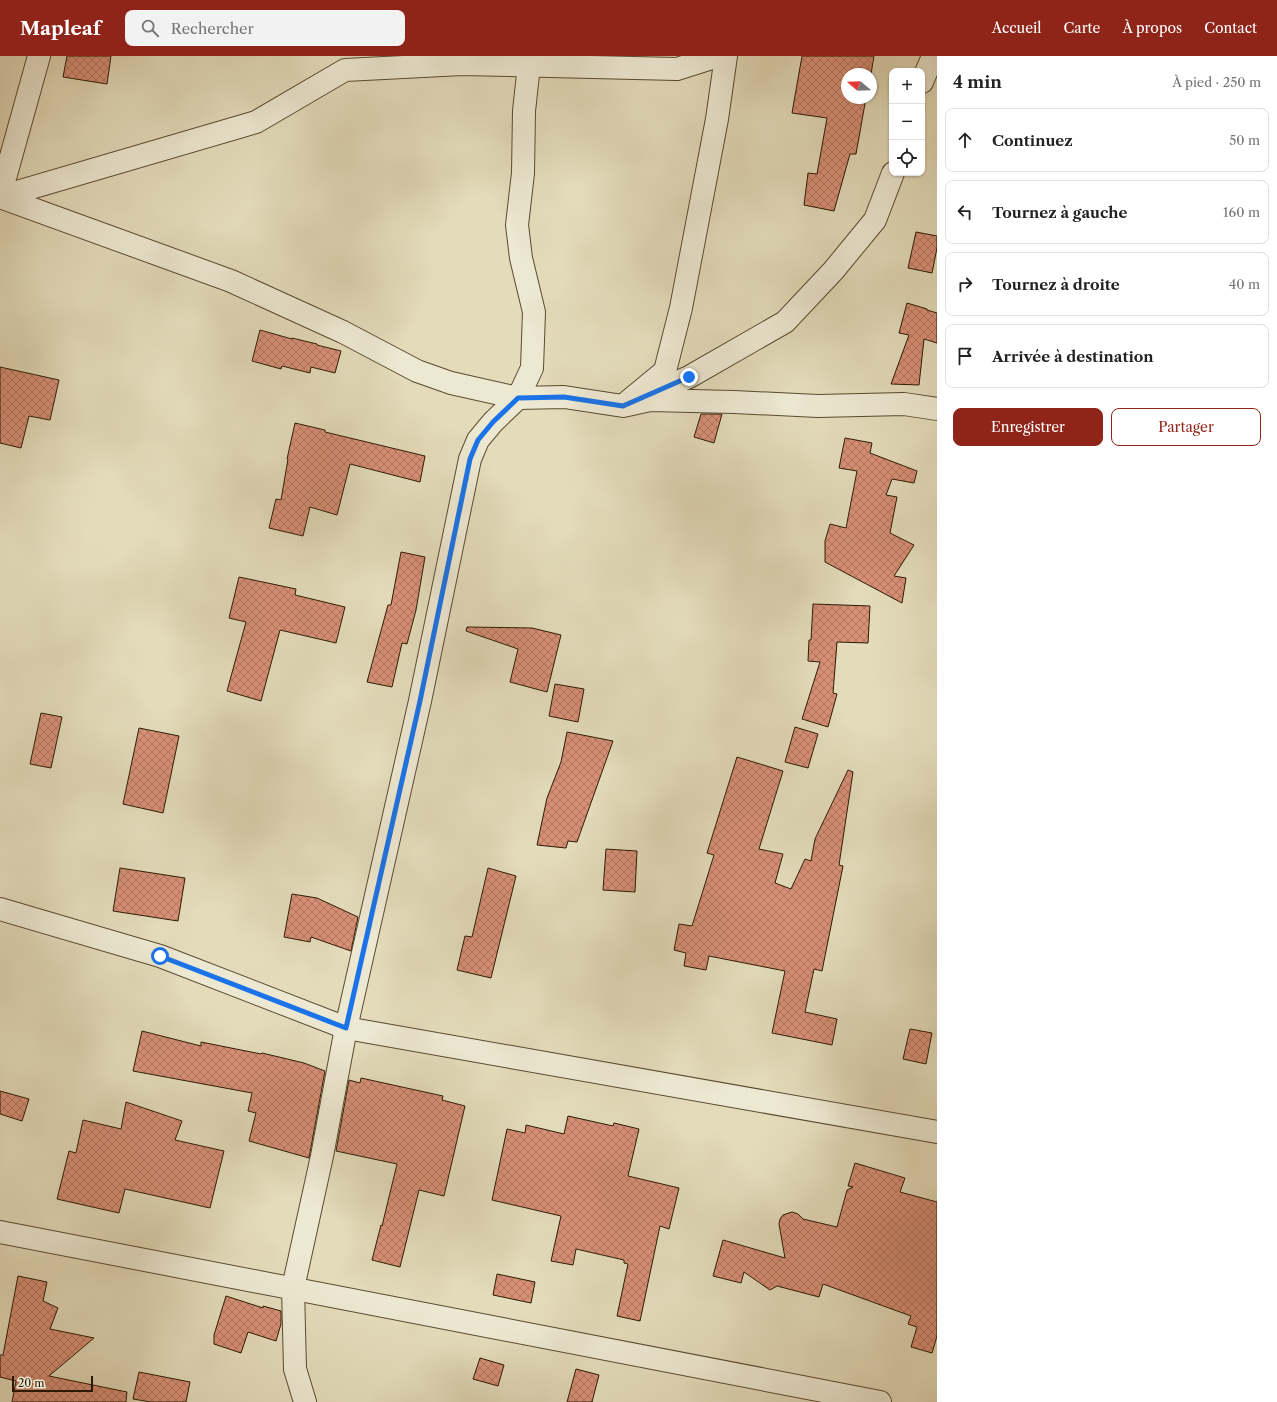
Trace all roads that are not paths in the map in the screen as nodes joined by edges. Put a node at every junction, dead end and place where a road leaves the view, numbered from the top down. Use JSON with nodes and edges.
{"nodes":[{"id":1,"x":39,"y":56,"type":"edge"},
{"id":2,"x":718,"y":56,"type":"edge"},
{"id":3,"x":726,"y":56,"type":"edge"},
{"id":4,"x":933,"y":56,"type":"edge"},
{"id":5,"x":529,"y":61,"type":"edge"},
{"id":6,"x":925,"y":75,"type":"edge"},
{"id":7,"x":891,"y":176,"type":"edge"},
{"id":8,"x":0,"y":197,"type":"edge"},
{"id":9,"x":518,"y":398,"type":"junction"},
{"id":10,"x":623,"y":406,"type":"junction"},
{"id":11,"x":937,"y":409,"type":"edge"},
{"id":12,"x":0,"y":909,"type":"edge"},
{"id":13,"x":346,"y":1028,"type":"junction"},
{"id":14,"x":937,"y":1132,"type":"edge"},
{"id":15,"x":0,"y":1232,"type":"edge"},
{"id":16,"x":293,"y":1288,"type":"junction"},
{"id":17,"x":305,"y":1402,"type":"edge"},
{"id":18,"x":880,"y":1402,"type":"edge"}],
"edges":[{"from":1,"to":8,"type":"street"},
{"from":2,"to":5,"type":"street"},
{"from":3,"to":10,"type":"street"},
{"from":4,"to":6,"type":"street"},
{"from":5,"to":8,"type":"street"},
{"from":5,"to":9,"type":"street"},
{"from":7,"to":10,"type":"street"},
{"from":8,"to":9,"type":"street"},
{"from":9,"to":10,"type":"street"},
{"from":9,"to":13,"type":"street"},
{"from":10,"to":11,"type":"street"},
{"from":12,"to":13,"type":"street"},
{"from":13,"to":14,"type":"street"},
{"from":13,"to":16,"type":"street"},
{"from":15,"to":16,"type":"street"},
{"from":16,"to":17,"type":"street"},
{"from":16,"to":18,"type":"street"}]}
